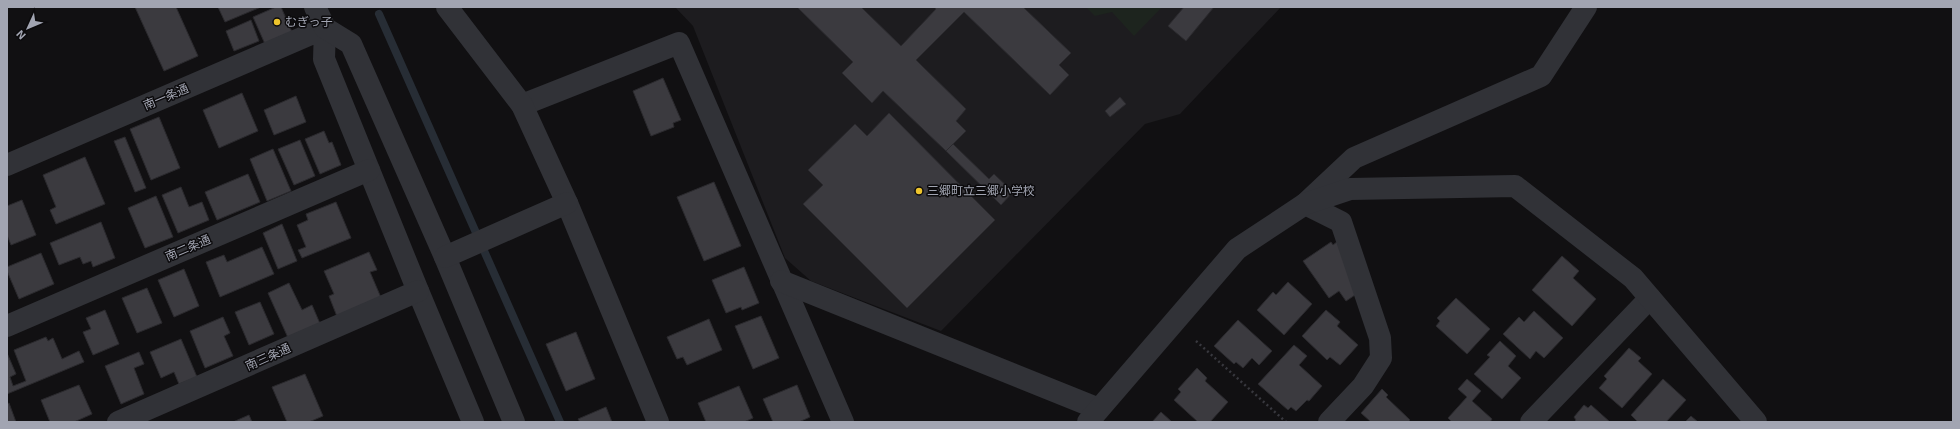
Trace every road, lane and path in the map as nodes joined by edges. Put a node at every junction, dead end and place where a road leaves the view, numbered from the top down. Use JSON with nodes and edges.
{"nodes":[{"id":1,"x":315,"y":7,"type":"edge"},
{"id":2,"x":447,"y":7,"type":"edge"},
{"id":3,"x":1586,"y":7,"type":"edge"},
{"id":4,"x":324,"y":28,"type":"junction"},
{"id":5,"x":522,"y":105,"type":"junction"},
{"id":6,"x":7,"y":165,"type":"edge"},
{"id":7,"x":369,"y":170,"type":"junction"},
{"id":8,"x":567,"y":203,"type":"junction"},
{"id":9,"x":1305,"y":204,"type":"junction"},
{"id":10,"x":454,"y":253,"type":"junction"},
{"id":11,"x":781,"y":280,"type":"junction"},
{"id":12,"x":418,"y":291,"type":"junction"},
{"id":13,"x":1650,"y":298,"type":"junction"},
{"id":14,"x":7,"y":326,"type":"edge"},
{"id":15,"x":1196,"y":341,"type":"dead end"},
{"id":16,"x":1093,"y":416,"type":"edge"},
{"id":17,"x":118,"y":422,"type":"edge"},
{"id":18,"x":473,"y":422,"type":"edge"},
{"id":19,"x":514,"y":422,"type":"edge"},
{"id":20,"x":658,"y":422,"type":"edge"},
{"id":21,"x":844,"y":422,"type":"edge"},
{"id":22,"x":1286,"y":422,"type":"edge"},
{"id":23,"x":1329,"y":422,"type":"edge"},
{"id":24,"x":1531,"y":422,"type":"edge"},
{"id":25,"x":1756,"y":422,"type":"edge"}],
"edges":[{"from":1,"to":4,"type":"street"},
{"from":2,"to":5,"type":"street"},
{"from":3,"to":9,"type":"street"},
{"from":4,"to":6,"type":"street","name":"南一条通"},
{"from":4,"to":7,"type":"street"},
{"from":4,"to":10,"type":"street"},
{"from":5,"to":8,"type":"street"},
{"from":5,"to":11,"type":"street"},
{"from":7,"to":12,"type":"street"},
{"from":7,"to":14,"type":"street","name":"南二条通"},
{"from":8,"to":10,"type":"street"},
{"from":8,"to":20,"type":"street"},
{"from":9,"to":13,"type":"street"},
{"from":9,"to":16,"type":"street"},
{"from":9,"to":23,"type":"street"},
{"from":10,"to":19,"type":"street"},
{"from":11,"to":16,"type":"street"},
{"from":11,"to":21,"type":"street"},
{"from":12,"to":17,"type":"street","name":"南三条通"},
{"from":12,"to":18,"type":"street"},
{"from":13,"to":24,"type":"street"},
{"from":13,"to":25,"type":"street"},
{"from":15,"to":22,"type":"path"}]}
